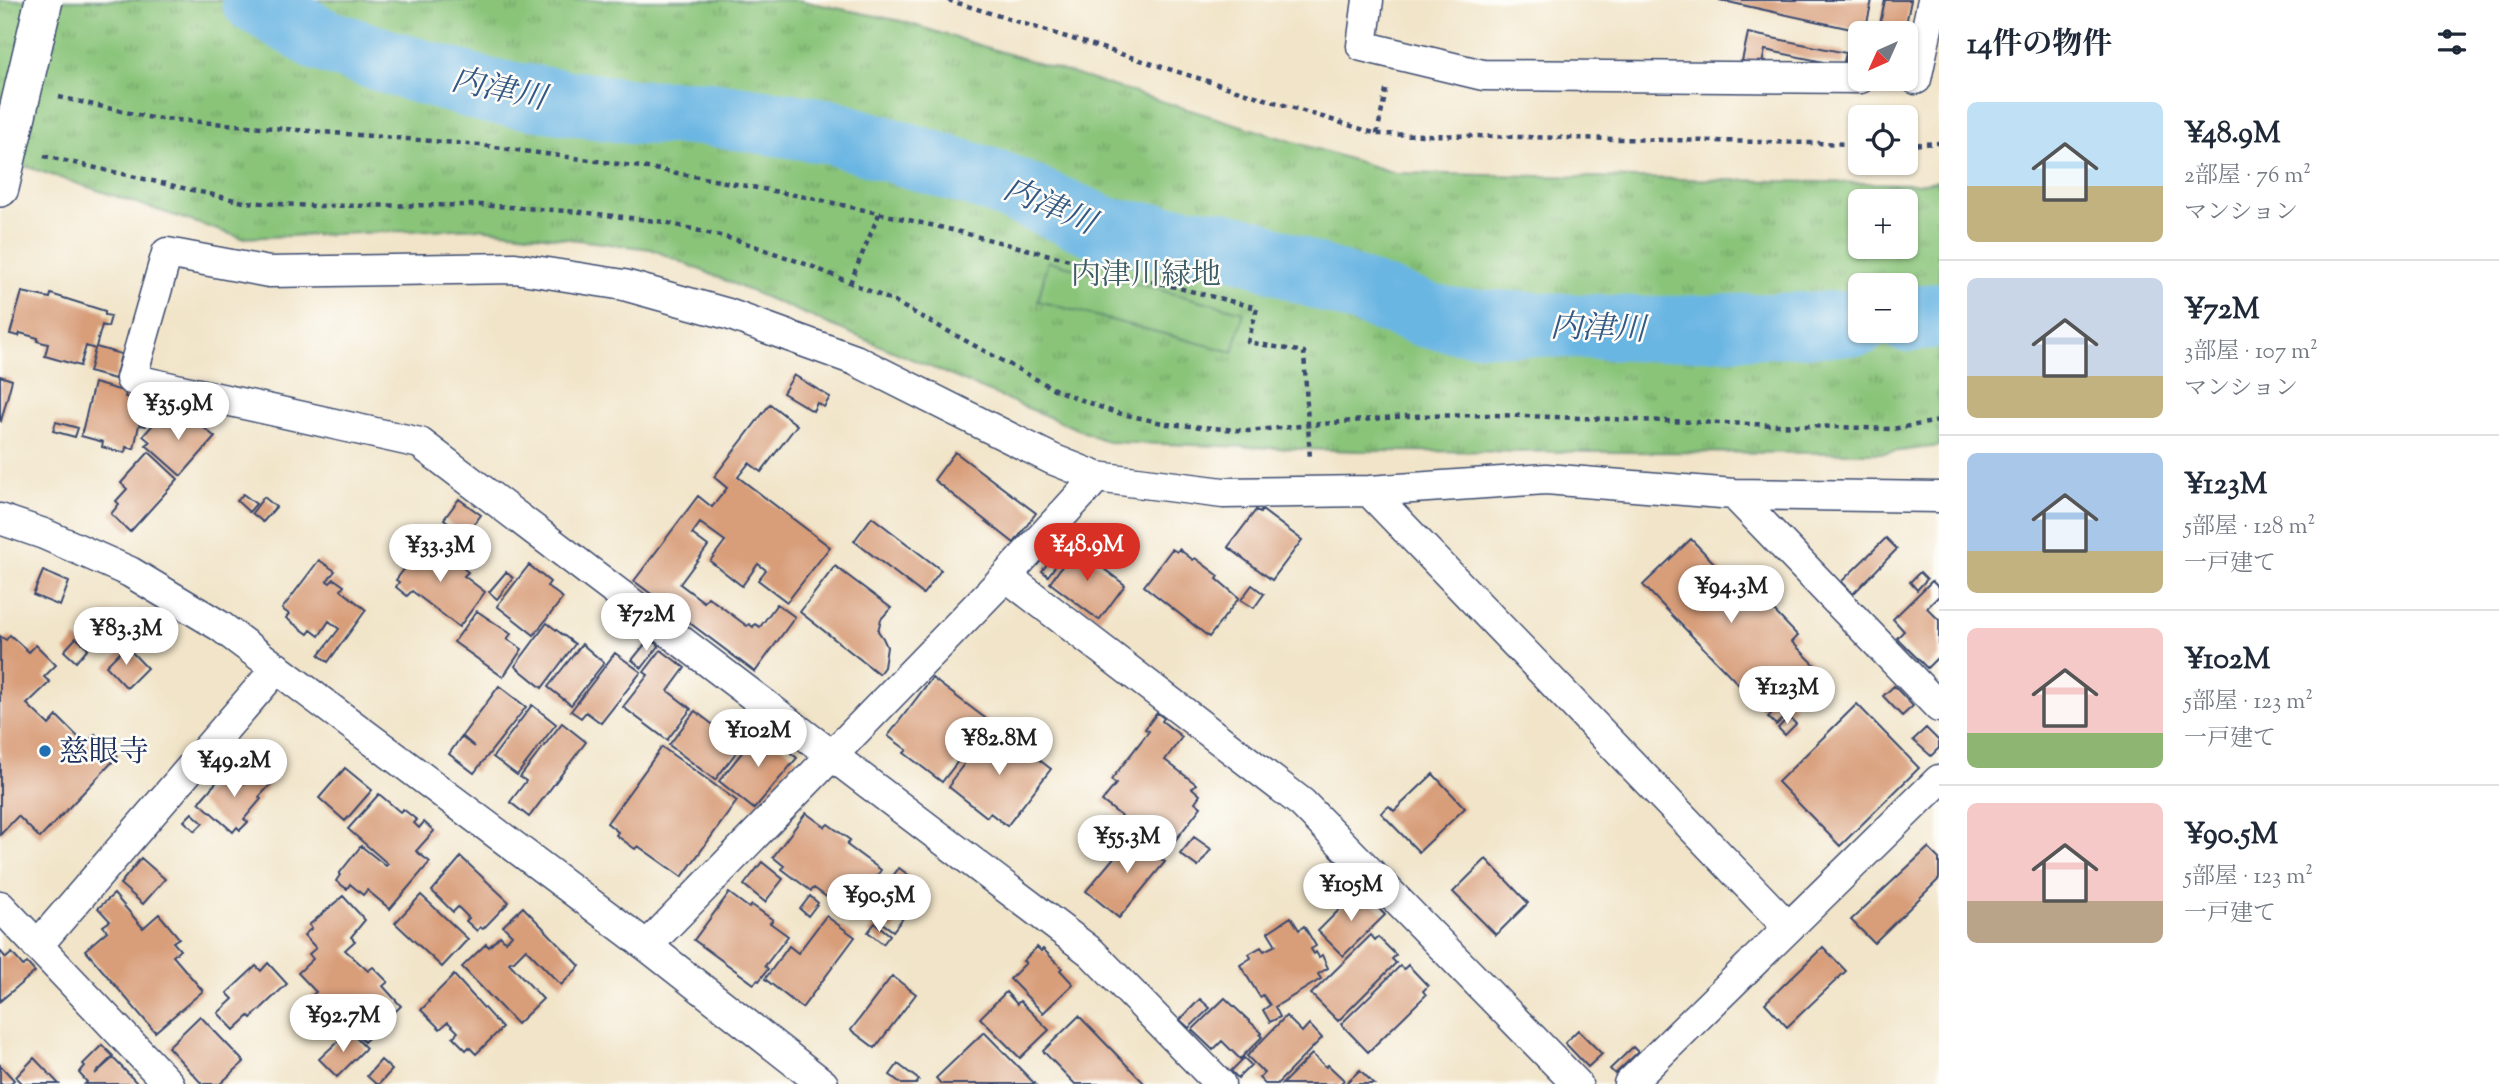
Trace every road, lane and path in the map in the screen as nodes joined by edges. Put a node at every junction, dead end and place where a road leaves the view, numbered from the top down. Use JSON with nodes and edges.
{"nodes":[{"id":1,"x":44,"y":0,"type":"edge"},
{"id":2,"x":948,"y":0,"type":"edge"},
{"id":3,"x":1368,"y":0,"type":"edge"},
{"id":4,"x":1933,"y":0,"type":"edge"},
{"id":5,"x":1393,"y":54,"type":"junction"},
{"id":6,"x":1848,"y":78,"type":"edge"},
{"id":7,"x":1920,"y":78,"type":"edge"},
{"id":8,"x":51,"y":96,"type":"dead end"},
{"id":9,"x":1377,"y":134,"type":"junction"},
{"id":10,"x":11,"y":141,"type":"junction"},
{"id":11,"x":1939,"y":143,"type":"edge"},
{"id":12,"x":1848,"y":144,"type":"edge"},
{"id":13,"x":1918,"y":144,"type":"edge"},
{"id":14,"x":0,"y":188,"type":"edge"},
{"id":15,"x":879,"y":214,"type":"junction"},
{"id":16,"x":850,"y":283,"type":"junction"},
{"id":17,"x":1939,"y":421,"type":"edge"},
{"id":18,"x":1307,"y":426,"type":"junction"},
{"id":19,"x":1097,"y":477,"type":"junction"},
{"id":20,"x":1369,"y":491,"type":"junction"},
{"id":21,"x":1734,"y":494,"type":"junction"},
{"id":22,"x":1939,"y":497,"type":"edge"},
{"id":23,"x":0,"y":519,"type":"edge"},
{"id":24,"x":1006,"y":576,"type":"junction"},
{"id":25,"x":277,"y":667,"type":"junction"},
{"id":26,"x":1939,"y":707,"type":"edge"},
{"id":27,"x":832,"y":754,"type":"junction"},
{"id":28,"x":1939,"y":780,"type":"edge"},
{"id":29,"x":0,"y":906,"type":"edge"},
{"id":30,"x":1788,"y":927,"type":"junction"},
{"id":31,"x":37,"y":946,"type":"junction"},
{"id":32,"x":647,"y":946,"type":"junction"},
{"id":33,"x":169,"y":1084,"type":"edge"},
{"id":34,"x":823,"y":1084,"type":"edge"},
{"id":35,"x":1220,"y":1084,"type":"edge"},
{"id":36,"x":1577,"y":1084,"type":"edge"},
{"id":37,"x":1629,"y":1084,"type":"edge"}],
"edges":[{"from":1,"to":10,"type":"street","bridge":true},
{"from":2,"to":9,"type":"path"},
{"from":3,"to":5,"type":"street"},
{"from":4,"to":7,"type":"street"},
{"from":5,"to":6,"type":"street"},
{"from":5,"to":9,"type":"path"},
{"from":8,"to":15,"type":"path"},
{"from":9,"to":12,"type":"path"},
{"from":10,"to":14,"type":"street"},
{"from":10,"to":16,"type":"path"},
{"from":11,"to":13,"type":"path"},
{"from":15,"to":16,"type":"path"},
{"from":15,"to":18,"type":"path"},
{"from":16,"to":18,"type":"path"},
{"from":17,"to":18,"type":"path"},
{"from":19,"to":20,"type":"street"},
{"from":19,"to":24,"type":"street"},
{"from":19,"to":27,"type":"street"},
{"from":20,"to":21,"type":"street"},
{"from":20,"to":30,"type":"street"},
{"from":21,"to":22,"type":"street"},
{"from":21,"to":26,"type":"street"},
{"from":23,"to":25,"type":"street"},
{"from":24,"to":27,"type":"street"},
{"from":24,"to":36,"type":"street"},
{"from":25,"to":31,"type":"street"},
{"from":25,"to":32,"type":"street"},
{"from":27,"to":32,"type":"street"},
{"from":27,"to":35,"type":"street"},
{"from":28,"to":30,"type":"street"},
{"from":29,"to":31,"type":"street"},
{"from":30,"to":37,"type":"street"},
{"from":31,"to":33,"type":"street"},
{"from":32,"to":34,"type":"street"}]}
